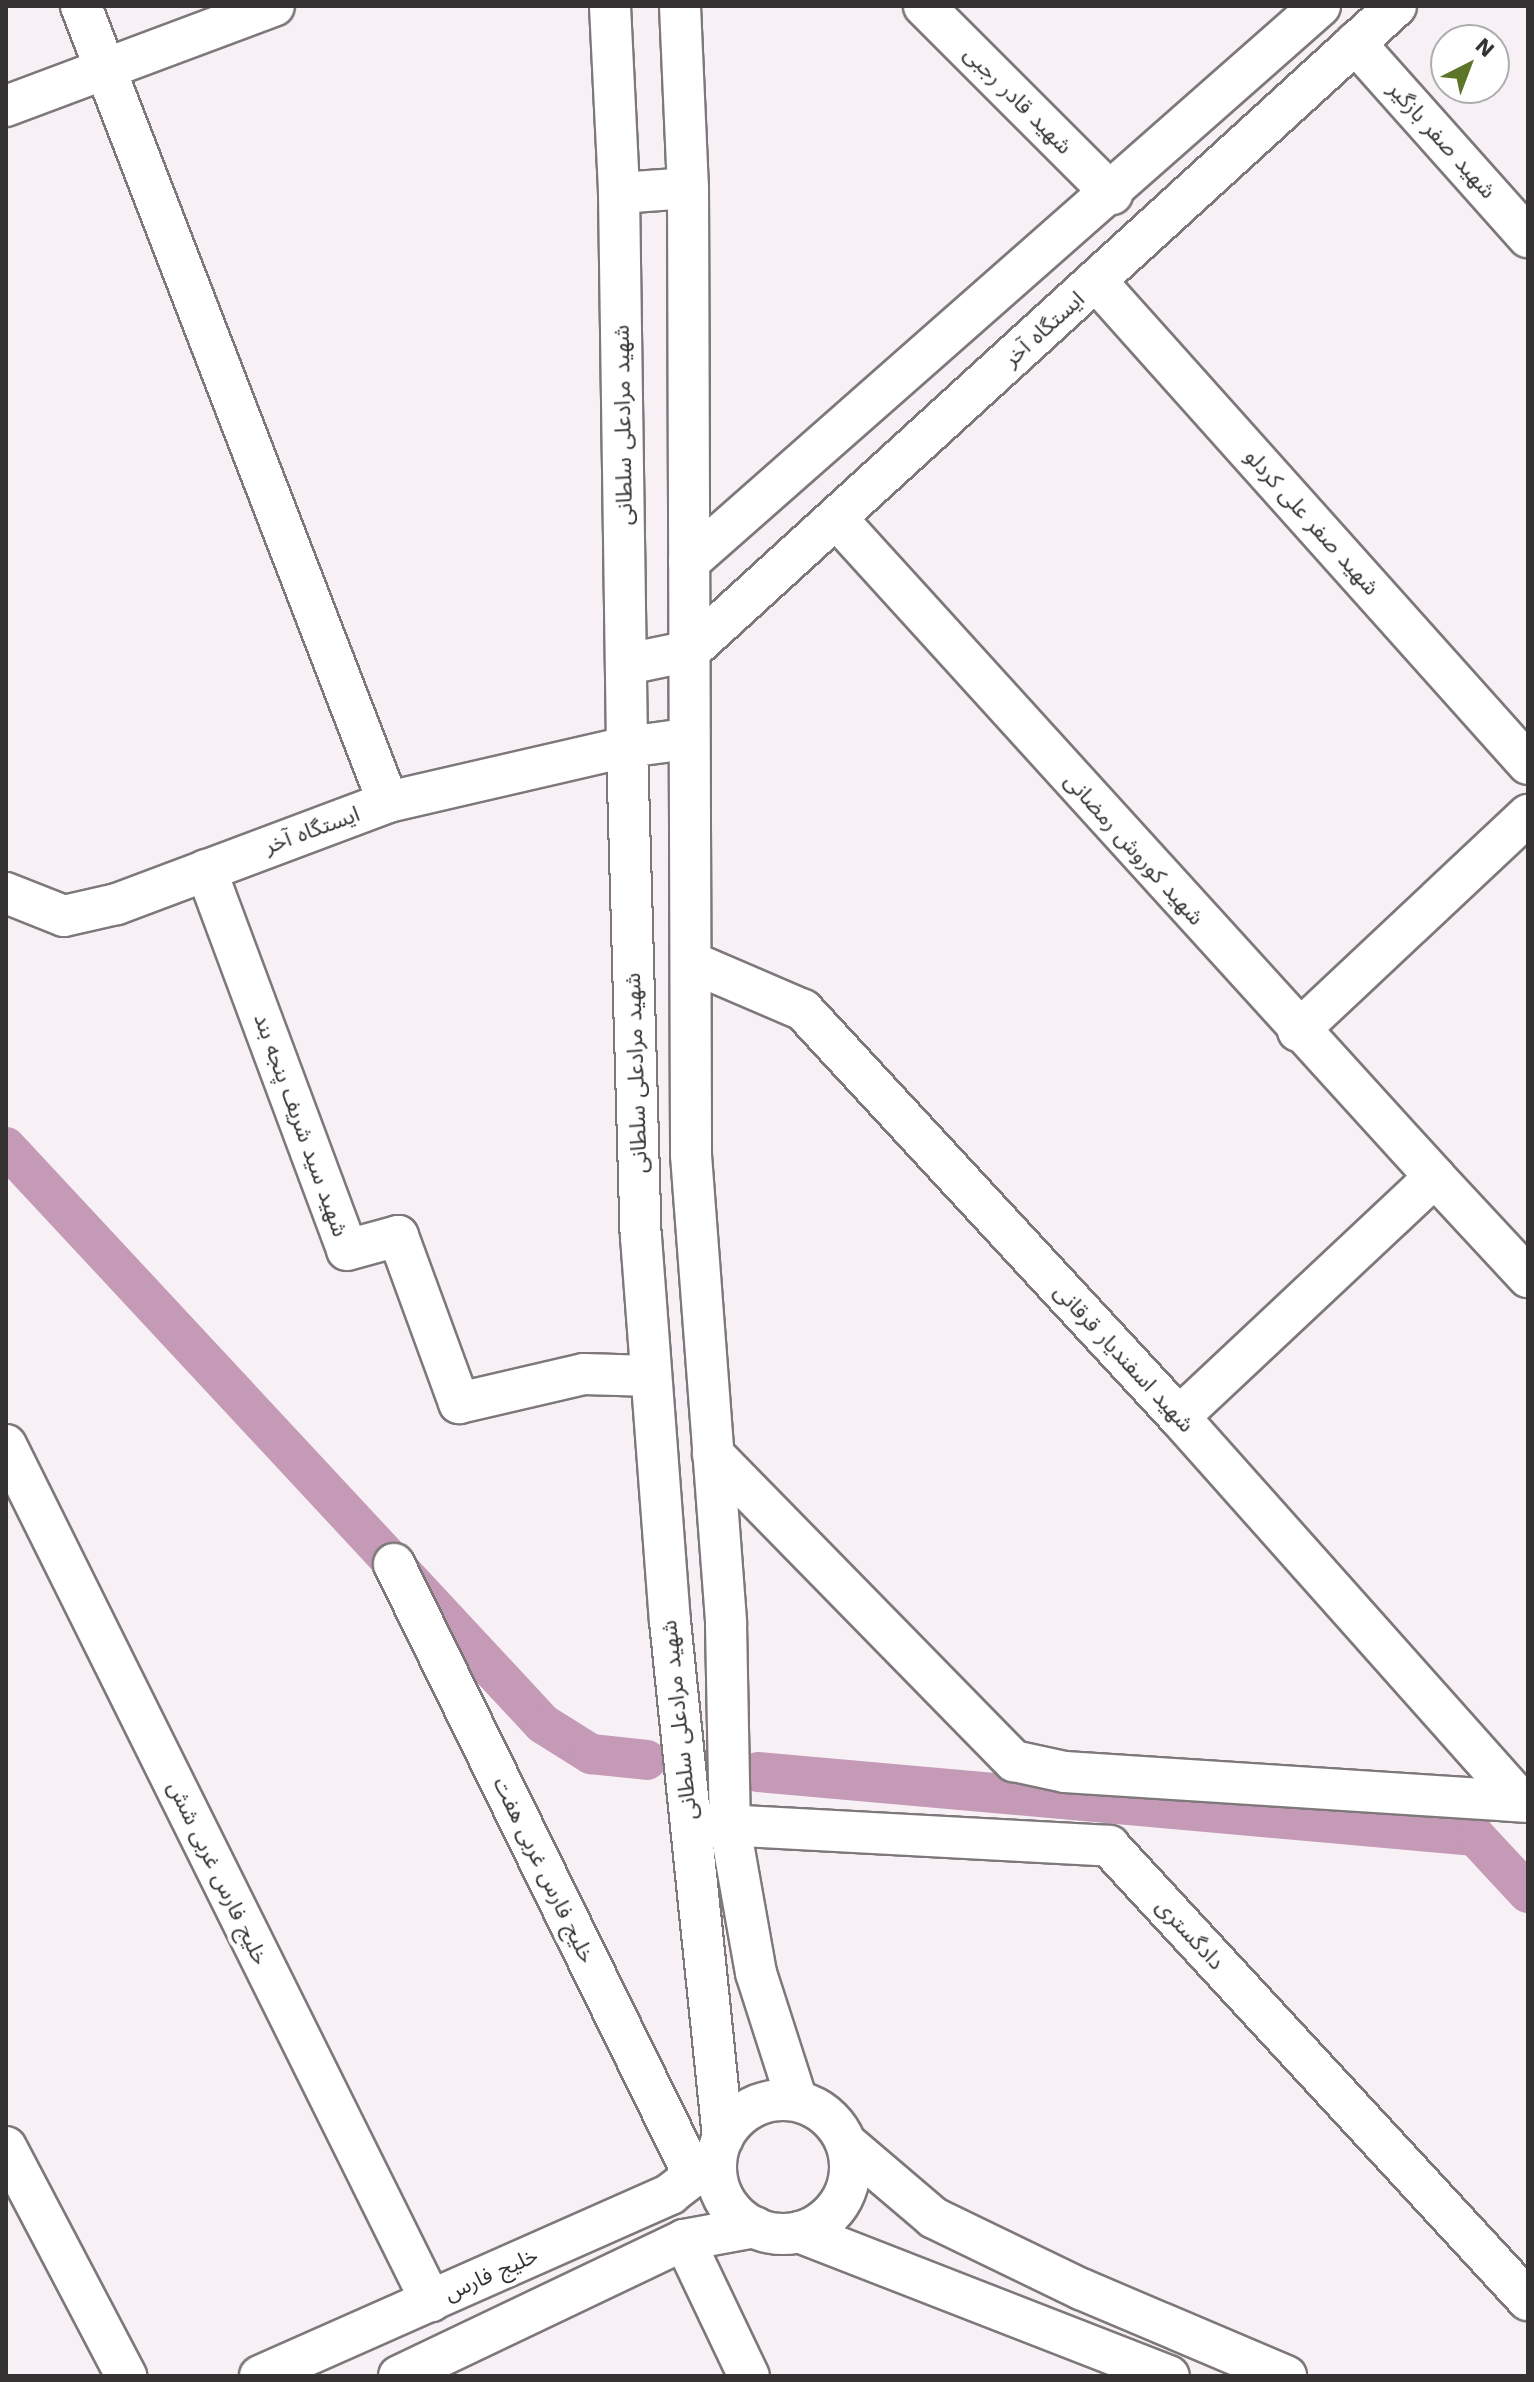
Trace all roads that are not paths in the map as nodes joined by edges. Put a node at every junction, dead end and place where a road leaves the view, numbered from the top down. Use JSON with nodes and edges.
{"nodes":[{"id":1,"x":81,"y":6,"type":"edge"},
{"id":2,"x":274,"y":6,"type":"edge"},
{"id":3,"x":610,"y":6,"type":"edge"},
{"id":4,"x":680,"y":6,"type":"edge"},
{"id":5,"x":924,"y":6,"type":"edge"},
{"id":6,"x":1396,"y":6,"type":"edge"},
{"id":7,"x":1316,"y":7,"type":"edge"},
{"id":8,"x":1355,"y":43,"type":"junction"},
{"id":9,"x":104,"y":69,"type":"junction"},
{"id":10,"x":6,"y":106,"type":"edge"},
{"id":11,"x":688,"y":188,"type":"junction"},
{"id":12,"x":619,"y":193,"type":"junction"},
{"id":13,"x":1112,"y":194,"type":"junction"},
{"id":14,"x":1528,"y":237,"type":"edge"},
{"id":15,"x":1096,"y":281,"type":"junction"},
{"id":16,"x":836,"y":518,"type":"junction"},
{"id":17,"x":689,"y":562,"type":"junction"},
{"id":18,"x":690,"y":651,"type":"junction"},
{"id":19,"x":627,"y":664,"type":"junction"},
{"id":20,"x":687,"y":739,"type":"junction"},
{"id":21,"x":627,"y":747,"type":"junction"},
{"id":22,"x":1528,"y":764,"type":"edge"},
{"id":23,"x":388,"y":802,"type":"junction"},
{"id":24,"x":1528,"y":815,"type":"edge"},
{"id":25,"x":206,"y":870,"type":"junction"},
{"id":26,"x":6,"y":893,"type":"edge"},
{"id":27,"x":691,"y":962,"type":"junction"},
{"id":28,"x":1298,"y":1031,"type":"junction"},
{"id":29,"x":1435,"y":1177,"type":"junction"},
{"id":30,"x":640,"y":1198,"type":"junction"},
{"id":31,"x":694,"y":1199,"type":"junction"},
{"id":32,"x":1528,"y":1277,"type":"edge"},
{"id":33,"x":651,"y":1376,"type":"junction"},
{"id":34,"x":1179,"y":1417,"type":"junction"},
{"id":35,"x":6,"y":1445,"type":"edge"},
{"id":36,"x":713,"y":1454,"type":"junction"},
{"id":37,"x":394,"y":1564,"type":"dead end"},
{"id":38,"x":1524,"y":1801,"type":"edge"},
{"id":39,"x":689,"y":1822,"type":"junction"},
{"id":40,"x":730,"y":1827,"type":"junction"},
{"id":41,"x":797,"y":2101,"type":"junction"},
{"id":42,"x":847,"y":2144,"type":"junction"},
{"id":43,"x":6,"y":2147,"type":"edge"},
{"id":44,"x":711,"y":2157,"type":"junction"},
{"id":45,"x":755,"y":2227,"type":"junction"},
{"id":46,"x":799,"y":2232,"type":"junction"},
{"id":47,"x":684,"y":2240,"type":"junction"},
{"id":48,"x":1081,"y":2289,"type":"junction"},
{"id":49,"x":1528,"y":2300,"type":"edge"},
{"id":50,"x":431,"y":2301,"type":"junction"},
{"id":51,"x":1112,"y":2364,"type":"edge"},
{"id":52,"x":412,"y":2373,"type":"edge"},
{"id":53,"x":126,"y":2376,"type":"edge"},
{"id":54,"x":260,"y":2376,"type":"edge"},
{"id":55,"x":749,"y":2376,"type":"edge"},
{"id":56,"x":1169,"y":2376,"type":"edge"},
{"id":57,"x":1286,"y":2376,"type":"edge"}],
"edges":[{"from":1,"to":9,"type":"street"},
{"from":2,"to":9,"type":"street"},
{"from":3,"to":12,"type":"street","name":"شهید مرادعلی سلطانی"},
{"from":4,"to":11,"type":"street","name":"شهید مرادعلی سلطانی"},
{"from":5,"to":13,"type":"street","name":"شهید قادر رجبی"},
{"from":6,"to":8,"type":"street","name":"ایستگاه آخر"},
{"from":7,"to":13,"type":"street"},
{"from":8,"to":14,"type":"street","name":"شهید صفر بازگیر"},
{"from":8,"to":15,"type":"street","name":"ایستگاه آخر"},
{"from":9,"to":10,"type":"street"},
{"from":9,"to":23,"type":"street"},
{"from":11,"to":12,"type":"street"},
{"from":11,"to":17,"type":"street","name":"شهید مرادعلی سلطانی"},
{"from":12,"to":19,"type":"street","name":"شهید مرادعلی سلطانی"},
{"from":13,"to":17,"type":"street"},
{"from":15,"to":16,"type":"street","name":"ایستگاه آخر"},
{"from":15,"to":22,"type":"street","name":"شهید صفر علی کردلو"},
{"from":16,"to":18,"type":"street","name":"ایستگاه آخر"},
{"from":16,"to":28,"type":"street","name":"شهید کوروش رمضانی"},
{"from":17,"to":18,"type":"street","name":"شهید مرادعلی سلطانی"},
{"from":18,"to":19,"type":"street"},
{"from":18,"to":20,"type":"street","name":"شهید مرادعلی سلطانی"},
{"from":19,"to":21,"type":"street","name":"شهید مرادعلی سلطانی"},
{"from":20,"to":21,"type":"street","name":"ایستگاه آخر"},
{"from":20,"to":27,"type":"street","name":"شهید مرادعلی سلطانی"},
{"from":21,"to":23,"type":"street","name":"ایستگاه آخر"},
{"from":21,"to":30,"type":"street","name":"شهید مرادعلی سلطانی"},
{"from":23,"to":25,"type":"street","name":"ایستگاه آخر"},
{"from":24,"to":28,"type":"street"},
{"from":25,"to":26,"type":"street","name":"ایستگاه آخر"},
{"from":25,"to":33,"type":"street","name":"شهید سید شریف پنجه بند"},
{"from":27,"to":31,"type":"street","name":"شهید مرادعلی سلطانی"},
{"from":27,"to":34,"type":"street","name":"شهید اسفندیار قرقانی"},
{"from":28,"to":29,"type":"street","name":"شهید کوروش رمضانی"},
{"from":29,"to":32,"type":"street","name":"شهید کوروش رمضانی"},
{"from":29,"to":34,"type":"street"},
{"from":30,"to":31,"type":"street"},
{"from":30,"to":33,"type":"street","name":"شهید مرادعلی سلطانی"},
{"from":31,"to":36,"type":"street","name":"شهید مرادعلی سلطانی"},
{"from":33,"to":39,"type":"street","name":"شهید مرادعلی سلطانی"},
{"from":34,"to":38,"type":"street","name":"شهید اسفندیار قرقانی"},
{"from":35,"to":50,"type":"street","name":"خلیج فارس غربی شش"},
{"from":36,"to":38,"type":"street"},
{"from":36,"to":40,"type":"street","name":"شهید مرادعلی سلطانی"},
{"from":37,"to":44,"type":"street","name":"خلیج فارس غربی هفت"},
{"from":39,"to":40,"type":"street","name":"دادگستری"},
{"from":39,"to":44,"type":"street","name":"شهید مرادعلی سلطانی"},
{"from":40,"to":41,"type":"street","name":"شهید مرادعلی سلطانی"},
{"from":40,"to":49,"type":"street","name":"دادگستری"},
{"from":41,"to":42,"type":"street"},
{"from":41,"to":44,"type":"street"},
{"from":42,"to":46,"type":"street"},
{"from":42,"to":48,"type":"street"},
{"from":43,"to":53,"type":"street"},
{"from":44,"to":45,"type":"street"},
{"from":44,"to":50,"type":"street","name":"خلیج فارس"},
{"from":45,"to":46,"type":"street"},
{"from":45,"to":47,"type":"street"},
{"from":46,"to":51,"type":"street"},
{"from":47,"to":52,"type":"street"},
{"from":47,"to":55,"type":"street"},
{"from":48,"to":51,"type":"street"},
{"from":48,"to":57,"type":"street"},
{"from":50,"to":54,"type":"street","name":"خلیج فارس"},
{"from":51,"to":56,"type":"street"}]}
